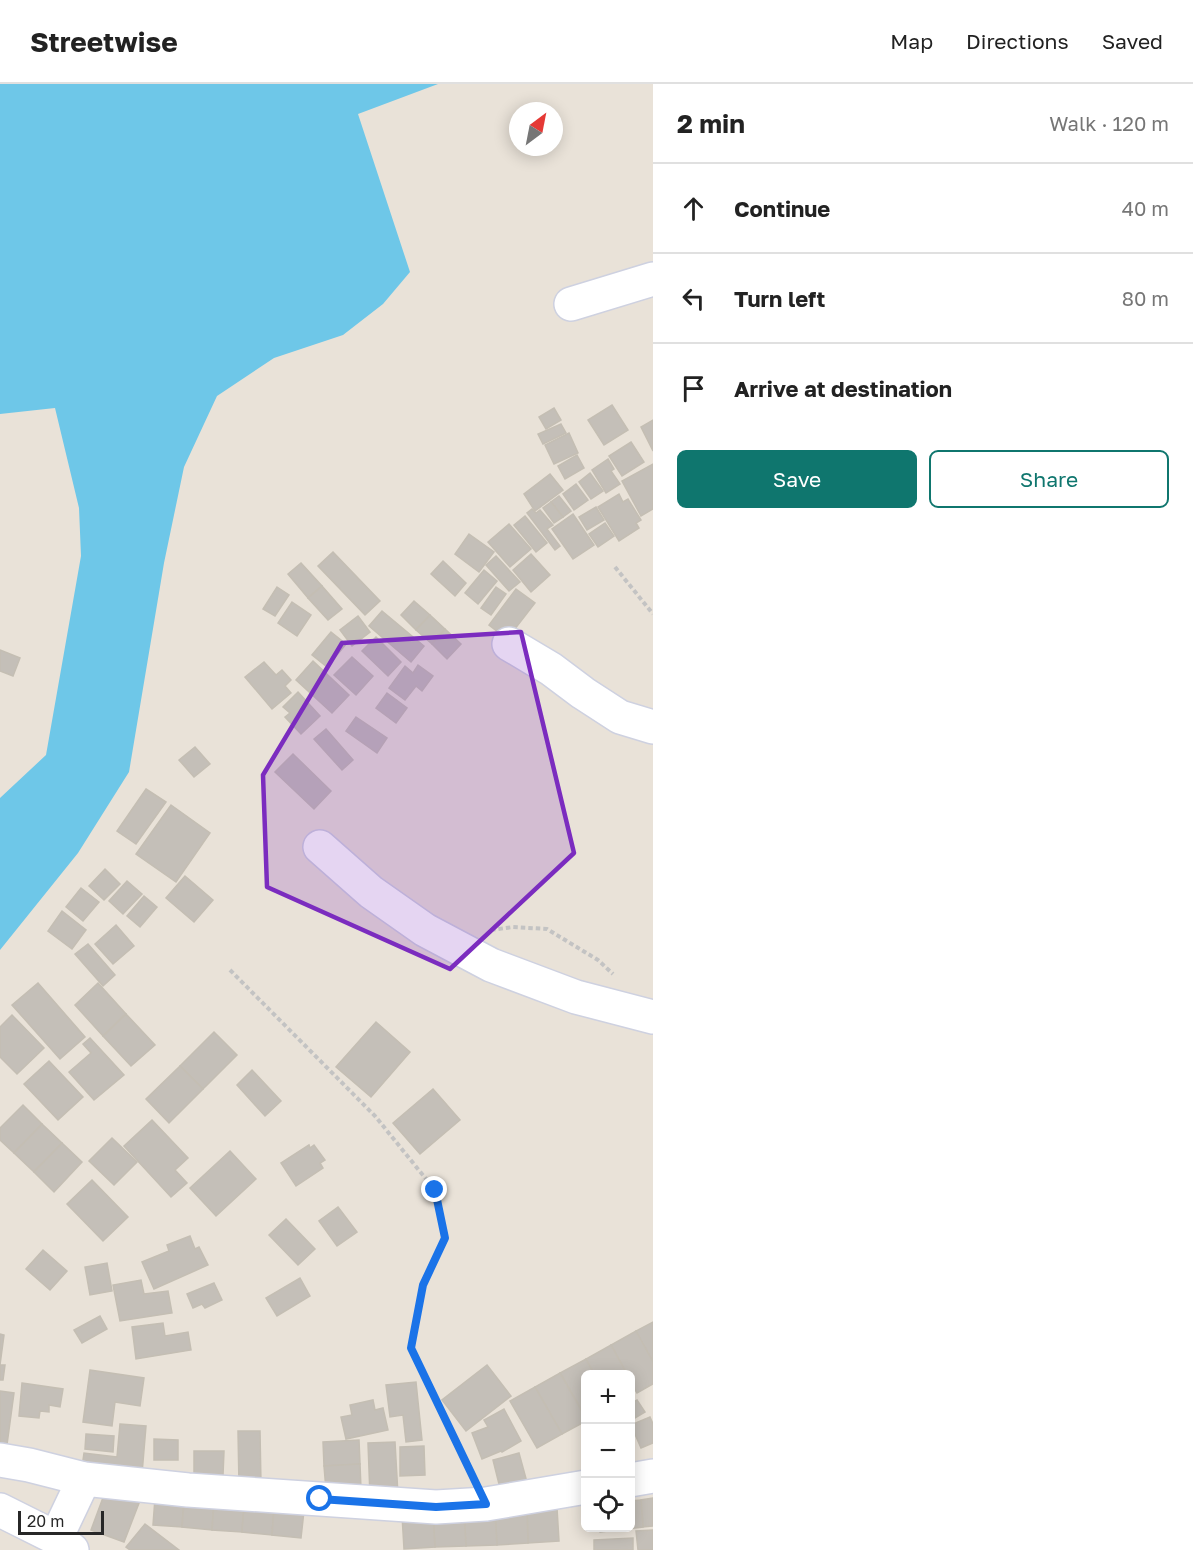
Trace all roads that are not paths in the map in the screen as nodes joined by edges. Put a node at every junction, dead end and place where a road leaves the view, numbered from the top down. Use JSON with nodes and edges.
{"nodes":[{"id":1,"x":653,"y":279,"type":"edge"},
{"id":2,"x":572,"y":304,"type":"dead end"},
{"id":3,"x":509,"y":644,"type":"dead end"},
{"id":4,"x":653,"y":727,"type":"edge"},
{"id":5,"x":320,"y":847,"type":"dead end"},
{"id":6,"x":653,"y":1017,"type":"edge"},
{"id":7,"x":0,"y":1460,"type":"edge"},
{"id":8,"x":653,"y":1476,"type":"edge"},
{"id":9,"x":84,"y":1479,"type":"junction"},
{"id":10,"x":635,"y":1479,"type":"edge"},
{"id":11,"x":581,"y":1488,"type":"edge"},
{"id":12,"x":0,"y":1510,"type":"edge"},
{"id":13,"x":64,"y":1544,"type":"edge"}],
"edges":[{"from":1,"to":2,"type":"street"},
{"from":3,"to":4,"type":"street"},
{"from":5,"to":6,"type":"street"},
{"from":7,"to":9,"type":"street"},
{"from":8,"to":10,"type":"street"},
{"from":9,"to":11,"type":"street"},
{"from":9,"to":13,"type":"street"},
{"from":12,"to":13,"type":"street"}]}
